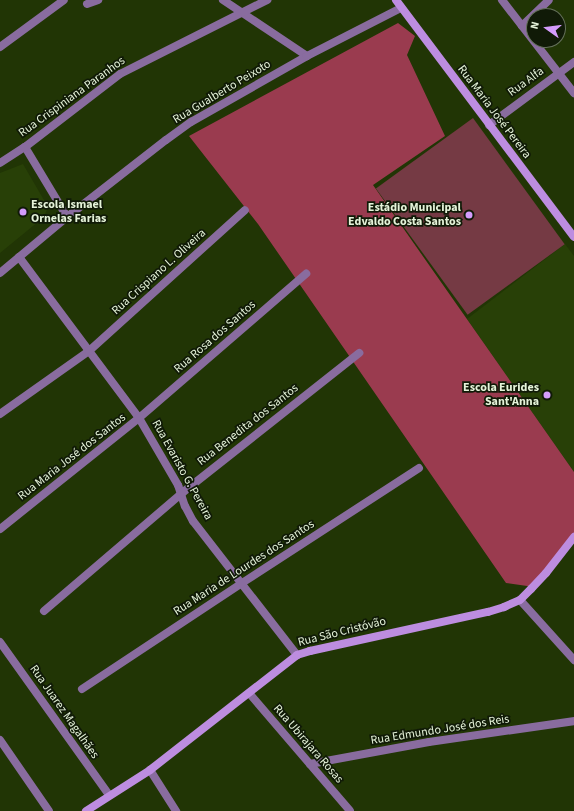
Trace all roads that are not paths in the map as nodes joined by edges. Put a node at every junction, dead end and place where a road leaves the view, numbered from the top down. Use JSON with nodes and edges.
{"nodes":[{"id":1,"x":64,"y":0,"type":"edge"},
{"id":2,"x":98,"y":0,"type":"edge"},
{"id":3,"x":223,"y":0,"type":"edge"},
{"id":4,"x":267,"y":0,"type":"edge"},
{"id":5,"x":396,"y":0,"type":"edge"},
{"id":6,"x":502,"y":0,"type":"edge"},
{"id":7,"x":549,"y":0,"type":"edge"},
{"id":8,"x":87,"y":4,"type":"dead end"},
{"id":9,"x":401,"y":8,"type":"junction"},
{"id":10,"x":240,"y":13,"type":"junction"},
{"id":11,"x":522,"y":26,"type":"junction"},
{"id":12,"x":0,"y":47,"type":"edge"},
{"id":13,"x":307,"y":56,"type":"junction"},
{"id":14,"x":574,"y":62,"type":"edge"},
{"id":15,"x":559,"y":73,"type":"junction"},
{"id":16,"x":571,"y":86,"type":"edge"},
{"id":17,"x":574,"y":93,"type":"edge"},
{"id":18,"x":489,"y":125,"type":"junction"},
{"id":19,"x":25,"y":147,"type":"junction"},
{"id":20,"x":0,"y":163,"type":"edge"},
{"id":21,"x":245,"y":210,"type":"dead end"},
{"id":22,"x":67,"y":217,"type":"junction"},
{"id":23,"x":574,"y":237,"type":"edge"},
{"id":24,"x":19,"y":257,"type":"junction"},
{"id":25,"x":0,"y":273,"type":"edge"},
{"id":26,"x":306,"y":274,"type":"dead end"},
{"id":27,"x":88,"y":351,"type":"junction"},
{"id":28,"x":359,"y":352,"type":"dead end"},
{"id":29,"x":0,"y":414,"type":"edge"},
{"id":30,"x":139,"y":418,"type":"junction"},
{"id":31,"x":419,"y":468,"type":"dead end"},
{"id":32,"x":182,"y":493,"type":"junction"},
{"id":33,"x":0,"y":528,"type":"edge"},
{"id":34,"x":574,"y":537,"type":"edge"},
{"id":35,"x":242,"y":583,"type":"junction"},
{"id":36,"x":520,"y":600,"type":"junction"},
{"id":37,"x":44,"y":612,"type":"dead end"},
{"id":38,"x":0,"y":642,"type":"edge"},
{"id":39,"x":297,"y":655,"type":"junction"},
{"id":40,"x":574,"y":660,"type":"edge"},
{"id":41,"x":82,"y":689,"type":"dead end"},
{"id":42,"x":249,"y":693,"type":"junction"},
{"id":43,"x":574,"y":721,"type":"edge"},
{"id":44,"x":0,"y":740,"type":"edge"},
{"id":45,"x":310,"y":764,"type":"junction"},
{"id":46,"x":150,"y":770,"type":"junction"},
{"id":47,"x":109,"y":795,"type":"junction"},
{"id":48,"x":49,"y":811,"type":"edge"},
{"id":49,"x":86,"y":811,"type":"edge"},
{"id":50,"x":176,"y":811,"type":"edge"},
{"id":51,"x":350,"y":811,"type":"edge"}],
"edges":[{"from":1,"to":12,"type":"street"},
{"from":2,"to":8,"type":"street"},
{"from":3,"to":10,"type":"street"},
{"from":4,"to":10,"type":"street","name":"Rua Crispiniana Paranhos"},
{"from":5,"to":9,"type":"main road","name":"Rua Maria José Pereira"},
{"from":6,"to":11,"type":"street"},
{"from":7,"to":11,"type":"street"},
{"from":9,"to":13,"type":"street","name":"Rua Gualberto Peixoto"},
{"from":9,"to":18,"type":"main road","name":"Rua Maria José Pereira"},
{"from":10,"to":13,"type":"street"},
{"from":10,"to":19,"type":"street","name":"Rua Crispiniana Paranhos"},
{"from":11,"to":15,"type":"street"},
{"from":13,"to":22,"type":"street","name":"Rua Gualberto Peixoto"},
{"from":14,"to":15,"type":"street","name":"Rua Alfa"},
{"from":15,"to":16,"type":"street"},
{"from":15,"to":18,"type":"street","name":"Rua Alfa"},
{"from":16,"to":17,"type":"street"},
{"from":18,"to":23,"type":"main road","name":"Rua Maria José Pereira"},
{"from":19,"to":20,"type":"street","name":"Rua Crispiniana Paranhos"},
{"from":19,"to":22,"type":"street"},
{"from":21,"to":27,"type":"street","name":"Rua Crispiano L. Oliveira"},
{"from":22,"to":24,"type":"street"},
{"from":24,"to":25,"type":"street"},
{"from":24,"to":27,"type":"street","name":"Rua Evaristo G. Pereira"},
{"from":26,"to":30,"type":"street","name":"Rua Rosa dos Santos"},
{"from":27,"to":29,"type":"street","name":"Rua Crispiano L. Oliveira"},
{"from":27,"to":30,"type":"street","name":"Rua Evaristo G. Pereira"},
{"from":28,"to":32,"type":"street","name":"Rua Benedita dos Santos"},
{"from":30,"to":32,"type":"street","name":"Rua Evaristo G. Pereira"},
{"from":30,"to":33,"type":"street","name":"Rua Maria José dos Santos"},
{"from":31,"to":35,"type":"street","name":"Rua Maria de Lourdes dos Santos"},
{"from":32,"to":35,"type":"street","name":"Rua Evaristo G. Pereira"},
{"from":32,"to":37,"type":"street","name":"Rua Benedita dos Santos"},
{"from":34,"to":36,"type":"main road","name":"Rua São Cristóvão"},
{"from":35,"to":39,"type":"street","name":"Rua Evaristo G. Pereira"},
{"from":35,"to":41,"type":"street","name":"Rua Maria de Lourdes dos Santos"},
{"from":36,"to":39,"type":"main road","name":"Rua São Cristóvão"},
{"from":36,"to":40,"type":"street"},
{"from":38,"to":47,"type":"street","name":"Rua Juarez Magalhães"},
{"from":39,"to":42,"type":"main road","name":"Rua São Cristóvão"},
{"from":42,"to":45,"type":"street","name":"Rua Ubirajara Rosas"},
{"from":42,"to":46,"type":"main road","name":"Rua São Cristóvão"},
{"from":43,"to":45,"type":"street","name":"Rua Edmundo José dos Reis"},
{"from":44,"to":48,"type":"street"},
{"from":45,"to":51,"type":"street","name":"Rua Ubirajara Rosas"},
{"from":46,"to":47,"type":"main road","name":"Rua São Cristóvão"},
{"from":46,"to":50,"type":"street"},
{"from":47,"to":49,"type":"main road","name":"Rua São Cristóvão"}]}
